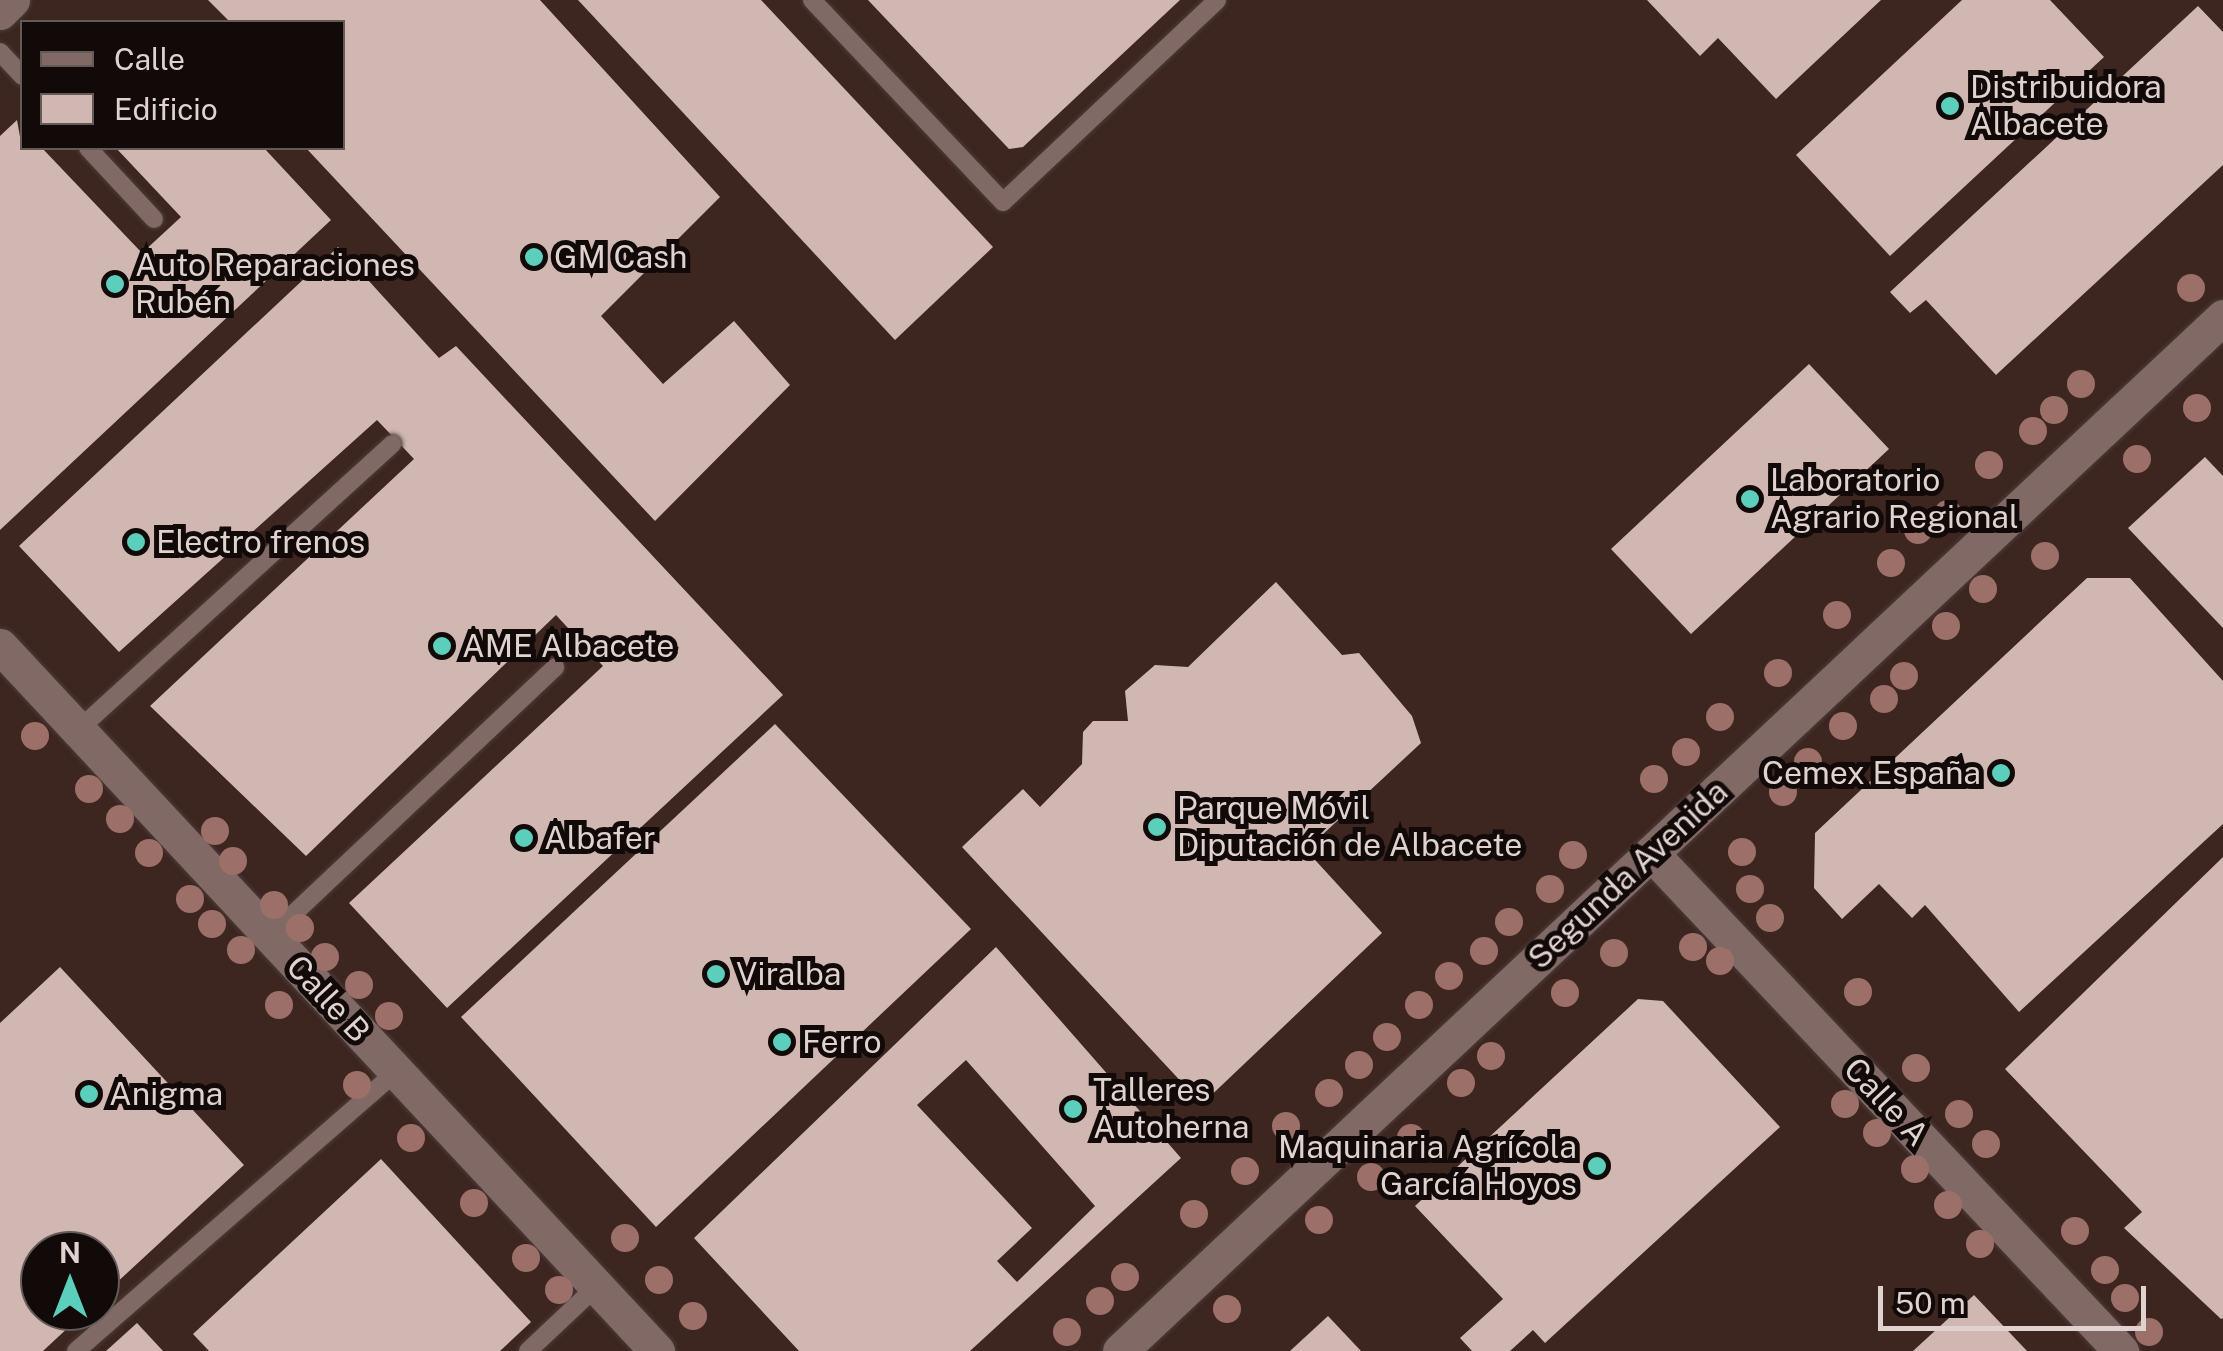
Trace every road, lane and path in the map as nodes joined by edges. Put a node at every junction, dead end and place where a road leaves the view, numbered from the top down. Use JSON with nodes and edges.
{"nodes":[{"id":1,"x":12,"y":0,"type":"edge"},
{"id":2,"x":812,"y":0,"type":"edge"},
{"id":3,"x":1216,"y":0,"type":"edge"},
{"id":4,"x":0,"y":12,"type":"edge"},
{"id":5,"x":0,"y":52,"type":"edge"},
{"id":6,"x":20,"y":74,"type":"edge"},
{"id":7,"x":90,"y":150,"type":"edge"},
{"id":8,"x":154,"y":219,"type":"dead end"},
{"id":9,"x":2223,"y":317,"type":"edge"},
{"id":10,"x":392,"y":444,"type":"dead end"},
{"id":11,"x":0,"y":646,"type":"edge"},
{"id":12,"x":554,"y":667,"type":"dead end"},
{"id":13,"x":78,"y":730,"type":"junction"},
{"id":14,"x":1651,"y":853,"type":"junction"},
{"id":15,"x":270,"y":936,"type":"junction"},
{"id":16,"x":396,"y":1072,"type":"junction"},
{"id":17,"x":596,"y":1286,"type":"junction"},
{"id":18,"x":76,"y":1351,"type":"edge"},
{"id":19,"x":528,"y":1351,"type":"edge"},
{"id":20,"x":657,"y":1351,"type":"edge"},
{"id":21,"x":1120,"y":1351,"type":"edge"},
{"id":22,"x":2121,"y":1351,"type":"edge"}],
"edges":[{"from":1,"to":4,"type":"street"},
{"from":2,"to":3,"type":"lane"},
{"from":5,"to":6,"type":"lane"},
{"from":7,"to":8,"type":"lane"},
{"from":9,"to":14,"type":"street","name":"Segunda Avenida"},
{"from":10,"to":13,"type":"lane"},
{"from":11,"to":13,"type":"street","name":"Calle B"},
{"from":12,"to":15,"type":"lane"},
{"from":13,"to":15,"type":"street","name":"Calle B"},
{"from":14,"to":21,"type":"street","name":"Segunda Avenida"},
{"from":14,"to":22,"type":"street","name":"Calle A"},
{"from":15,"to":16,"type":"street","name":"Calle B"},
{"from":16,"to":17,"type":"street","name":"Calle B"},
{"from":16,"to":18,"type":"lane"},
{"from":17,"to":19,"type":"lane"},
{"from":17,"to":20,"type":"street","name":"Calle B"}]}
